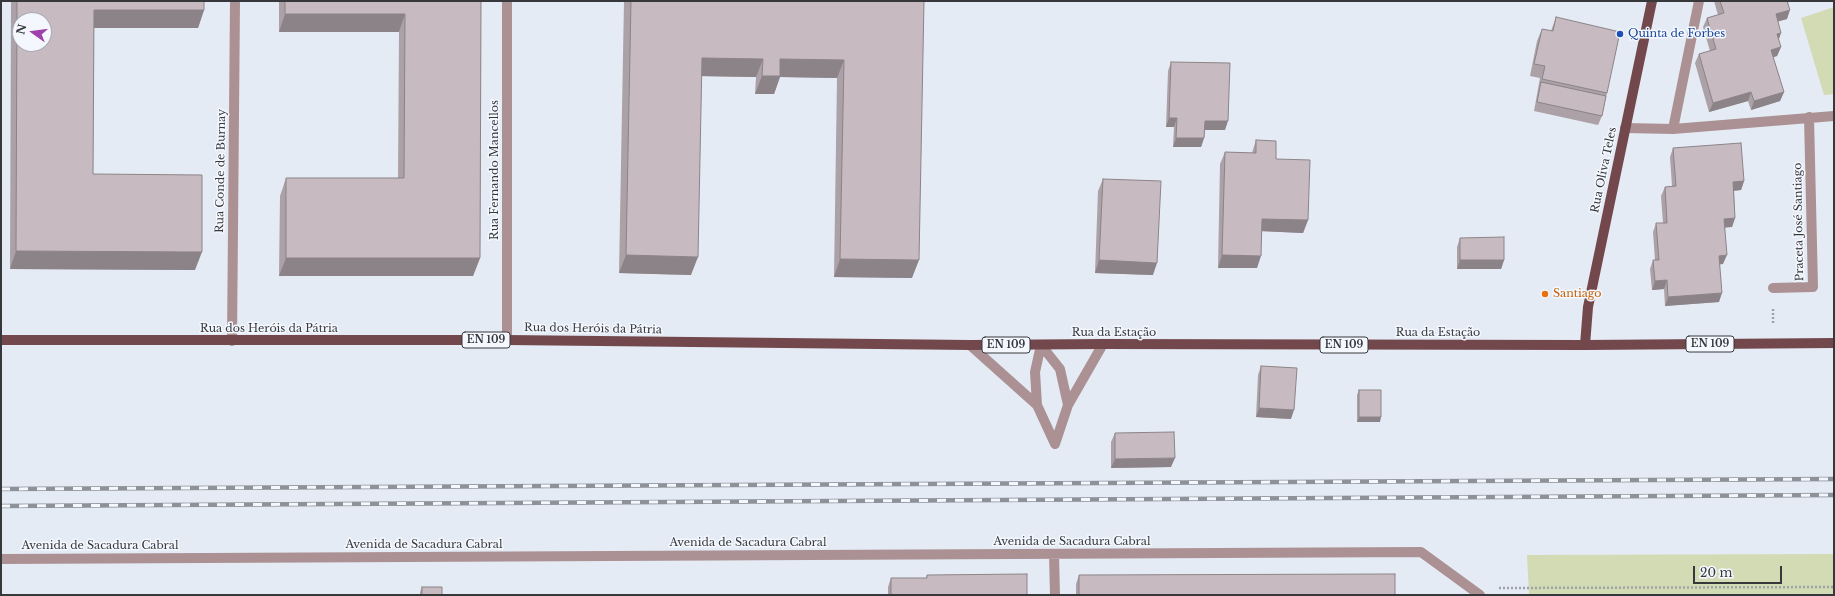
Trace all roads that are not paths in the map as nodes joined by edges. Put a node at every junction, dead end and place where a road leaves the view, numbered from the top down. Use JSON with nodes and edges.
{"nodes":[{"id":1,"x":235,"y":1,"type":"edge"},
{"id":2,"x":507,"y":1,"type":"edge"},
{"id":3,"x":1652,"y":1,"type":"edge"},
{"id":4,"x":1699,"y":1,"type":"edge"},
{"id":5,"x":1834,"y":116,"type":"edge"},
{"id":6,"x":1809,"y":117,"type":"junction"},
{"id":7,"x":1625,"y":128,"type":"junction"},
{"id":8,"x":1673,"y":129,"type":"junction"},
{"id":9,"x":1773,"y":288,"type":"road end"},
{"id":10,"x":1,"y":340,"type":"edge"},
{"id":11,"x":507,"y":340,"type":"junction"},
{"id":12,"x":232,"y":341,"type":"junction"},
{"id":13,"x":1834,"y":343,"type":"edge"},
{"id":14,"x":1103,"y":344,"type":"junction"},
{"id":15,"x":970,"y":345,"type":"junction"},
{"id":16,"x":1041,"y":345,"type":"junction"},
{"id":17,"x":1585,"y":345,"type":"junction"},
{"id":18,"x":1068,"y":404,"type":"junction"},
{"id":19,"x":1037,"y":406,"type":"junction"},
{"id":20,"x":1054,"y":554,"type":"junction"},
{"id":21,"x":1,"y":559,"type":"edge"},
{"id":22,"x":1055,"y":595,"type":"edge"},
{"id":23,"x":1480,"y":595,"type":"edge"}],
"edges":[{"from":1,"to":12,"type":"street","name":"Rua Conde de Burnay"},
{"from":2,"to":11,"type":"street","name":"Rua Fernando Mancellos"},
{"from":3,"to":7,"type":"main road","name":"Rua Oliva Teles"},
{"from":4,"to":8,"type":"street"},
{"from":5,"to":6,"type":"street"},
{"from":6,"to":8,"type":"street"},
{"from":6,"to":9,"type":"street","name":"Praceta José Santiago"},
{"from":7,"to":8,"type":"street"},
{"from":7,"to":17,"type":"main road","name":"Rua Oliva Teles"},
{"from":10,"to":12,"type":"main road","name":"Rua dos Heróis da Pátria","number":"EN 109"},
{"from":11,"to":12,"type":"main road","name":"Rua dos Heróis da Pátria","number":"EN 109"},
{"from":11,"to":15,"type":"main road","name":"Rua dos Heróis da Pátria","number":"EN 109"},
{"from":13,"to":17,"type":"main road","name":"Rua da Estação","number":"EN 109"},
{"from":14,"to":16,"type":"main road","name":"Rua da Estação","number":"EN 109"},
{"from":14,"to":17,"type":"main road","name":"Rua da Estação","number":"EN 109"},
{"from":14,"to":18,"type":"street"},
{"from":15,"to":16,"type":"main road","name":"Rua dos Heróis da Pátria","number":"EN 109"},
{"from":15,"to":19,"type":"street"},
{"from":16,"to":18,"type":"street"},
{"from":16,"to":19,"type":"street"},
{"from":18,"to":19,"type":"street"},
{"from":20,"to":21,"type":"street","name":"Avenida de Sacadura Cabral"},
{"from":20,"to":22,"type":"street"},
{"from":20,"to":23,"type":"street","name":"Avenida de Sacadura Cabral"}]}
